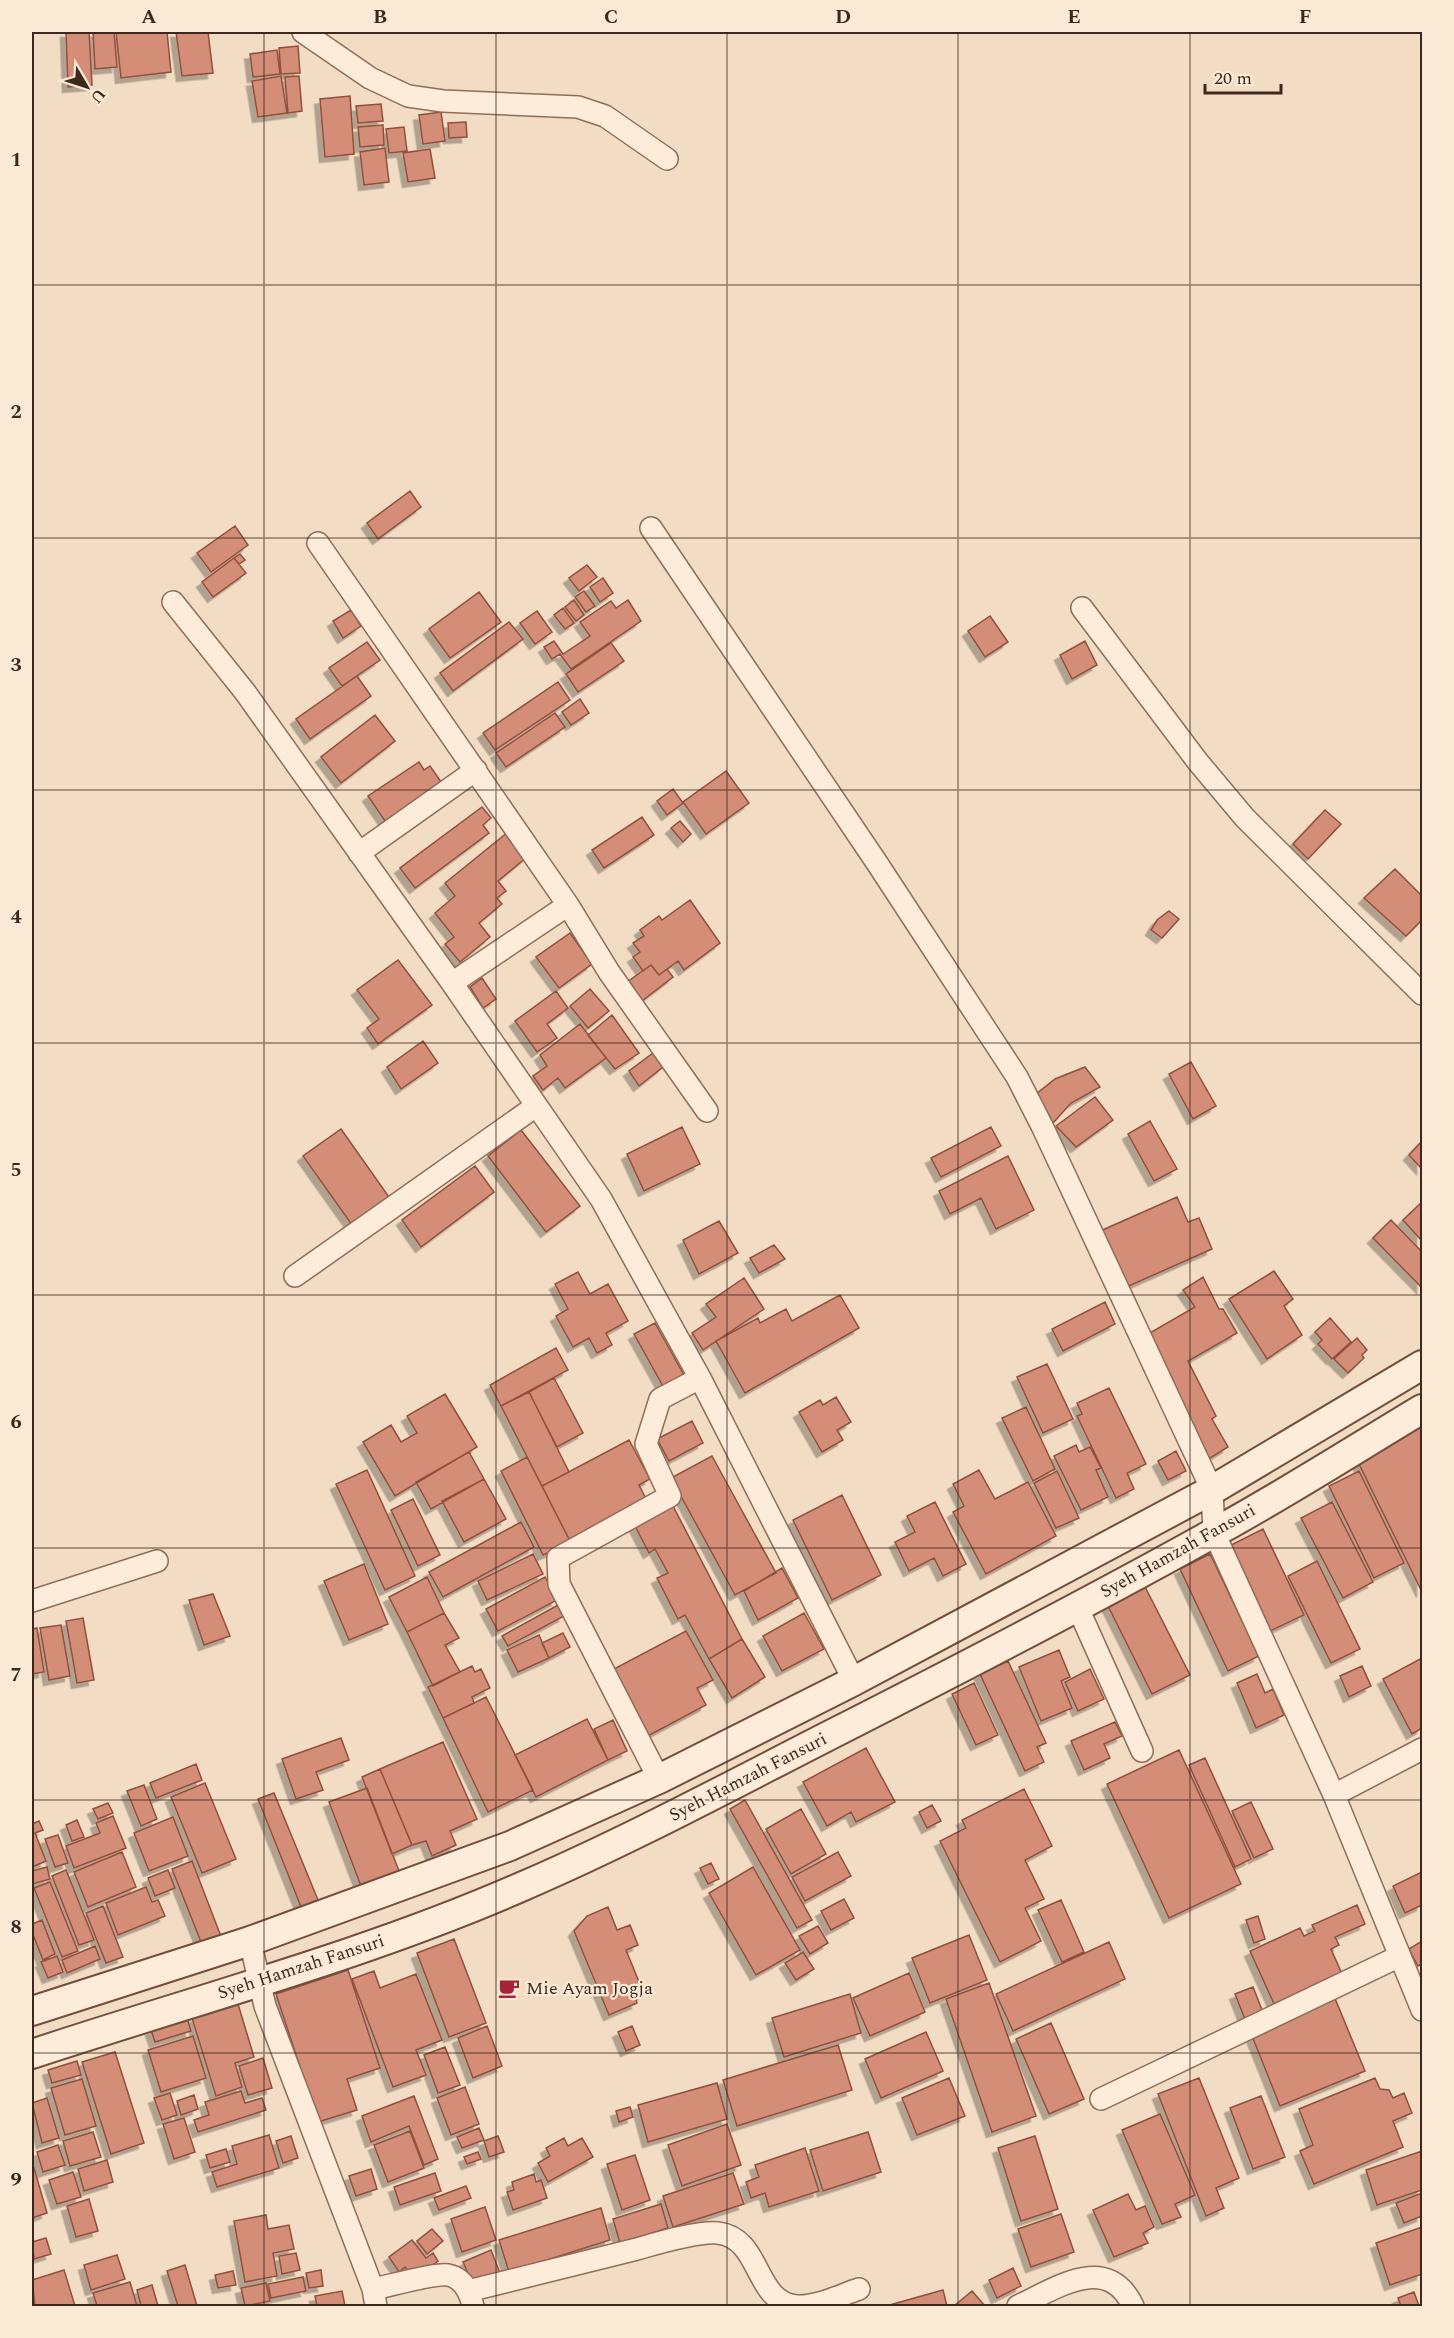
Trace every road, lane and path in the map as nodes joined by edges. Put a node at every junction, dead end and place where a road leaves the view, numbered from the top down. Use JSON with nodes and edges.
{"nodes":[{"id":1,"x":303,"y":32,"type":"edge"},
{"id":2,"x":667,"y":159,"type":"dead end"},
{"id":3,"x":651,"y":528,"type":"dead end"},
{"id":4,"x":318,"y":543,"type":"dead end"},
{"id":5,"x":173,"y":602,"type":"dead end"},
{"id":6,"x":1082,"y":608,"type":"dead end"},
{"id":7,"x":476,"y":770,"type":"junction"},
{"id":8,"x":359,"y":853,"type":"junction"},
{"id":9,"x":568,"y":905,"type":"junction"},
{"id":10,"x":452,"y":983,"type":"junction"},
{"id":11,"x":1422,"y":994,"type":"edge"},
{"id":12,"x":536,"y":1106,"type":"junction"},
{"id":13,"x":707,"y":1112,"type":"dead end"},
{"id":14,"x":296,"y":1276,"type":"dead end"},
{"id":15,"x":1422,"y":1365,"type":"edge"},
{"id":16,"x":700,"y":1378,"type":"junction"},
{"id":17,"x":1422,"y":1409,"type":"edge"},
{"id":18,"x":1212,"y":1490,"type":"junction"},
{"id":19,"x":1214,"y":1533,"type":"junction"},
{"id":20,"x":157,"y":1561,"type":"dead end"},
{"id":21,"x":32,"y":1601,"type":"edge"},
{"id":22,"x":1077,"y":1606,"type":"junction"},
{"id":23,"x":855,"y":1681,"type":"junction"},
{"id":24,"x":1422,"y":1749,"type":"edge"},
{"id":25,"x":1142,"y":1751,"type":"dead end"},
{"id":26,"x":659,"y":1779,"type":"junction"},
{"id":27,"x":1334,"y":1795,"type":"junction"},
{"id":28,"x":250,"y":1941,"type":"junction"},
{"id":29,"x":1400,"y":1956,"type":"junction"},
{"id":30,"x":261,"y":1984,"type":"junction"},
{"id":31,"x":1422,"y":2010,"type":"edge"},
{"id":32,"x":32,"y":2011,"type":"edge"},
{"id":33,"x":32,"y":2054,"type":"edge"},
{"id":34,"x":1101,"y":2099,"type":"dead end"},
{"id":35,"x":859,"y":2289,"type":"dead end"},
{"id":36,"x":375,"y":2298,"type":"edge"},
{"id":37,"x":471,"y":2299,"type":"edge"},
{"id":38,"x":1018,"y":2307,"type":"edge"},
{"id":39,"x":1133,"y":2307,"type":"edge"}],
"edges":[{"from":1,"to":2,"type":"street"},
{"from":3,"to":18,"type":"street"},
{"from":4,"to":7,"type":"street"},
{"from":5,"to":8,"type":"street"},
{"from":6,"to":11,"type":"street"},
{"from":7,"to":8,"type":"street"},
{"from":7,"to":9,"type":"street"},
{"from":8,"to":10,"type":"street"},
{"from":9,"to":10,"type":"street"},
{"from":9,"to":13,"type":"street"},
{"from":10,"to":12,"type":"street"},
{"from":12,"to":14,"type":"street"},
{"from":12,"to":16,"type":"street"},
{"from":15,"to":18,"type":"main road","name":"Syeh Hamzah Fansuri"},
{"from":16,"to":23,"type":"street"},
{"from":16,"to":26,"type":"street"},
{"from":17,"to":19,"type":"main road","name":"Syeh Hamzah Fansuri"},
{"from":18,"to":19,"type":"street"},
{"from":18,"to":23,"type":"main road","name":"Syeh Hamzah Fansuri"},
{"from":19,"to":22,"type":"main road","name":"Syeh Hamzah Fansuri"},
{"from":19,"to":27,"type":"street"},
{"from":20,"to":21,"type":"street"},
{"from":22,"to":25,"type":"street"},
{"from":22,"to":30,"type":"main road","name":"Syeh Hamzah Fansuri"},
{"from":23,"to":26,"type":"main road","name":"Syeh Hamzah Fansuri"},
{"from":24,"to":27,"type":"street"},
{"from":26,"to":28,"type":"main road","name":"Syeh Hamzah Fansuri"},
{"from":27,"to":29,"type":"street"},
{"from":28,"to":30,"type":"street"},
{"from":28,"to":32,"type":"main road","name":"Syeh Hamzah Fansuri"},
{"from":29,"to":31,"type":"street"},
{"from":29,"to":34,"type":"street"},
{"from":30,"to":33,"type":"main road","name":"Syeh Hamzah Fansuri"},
{"from":30,"to":36,"type":"street"},
{"from":35,"to":37,"type":"street"},
{"from":36,"to":37,"type":"street"},
{"from":38,"to":39,"type":"street"}]}
